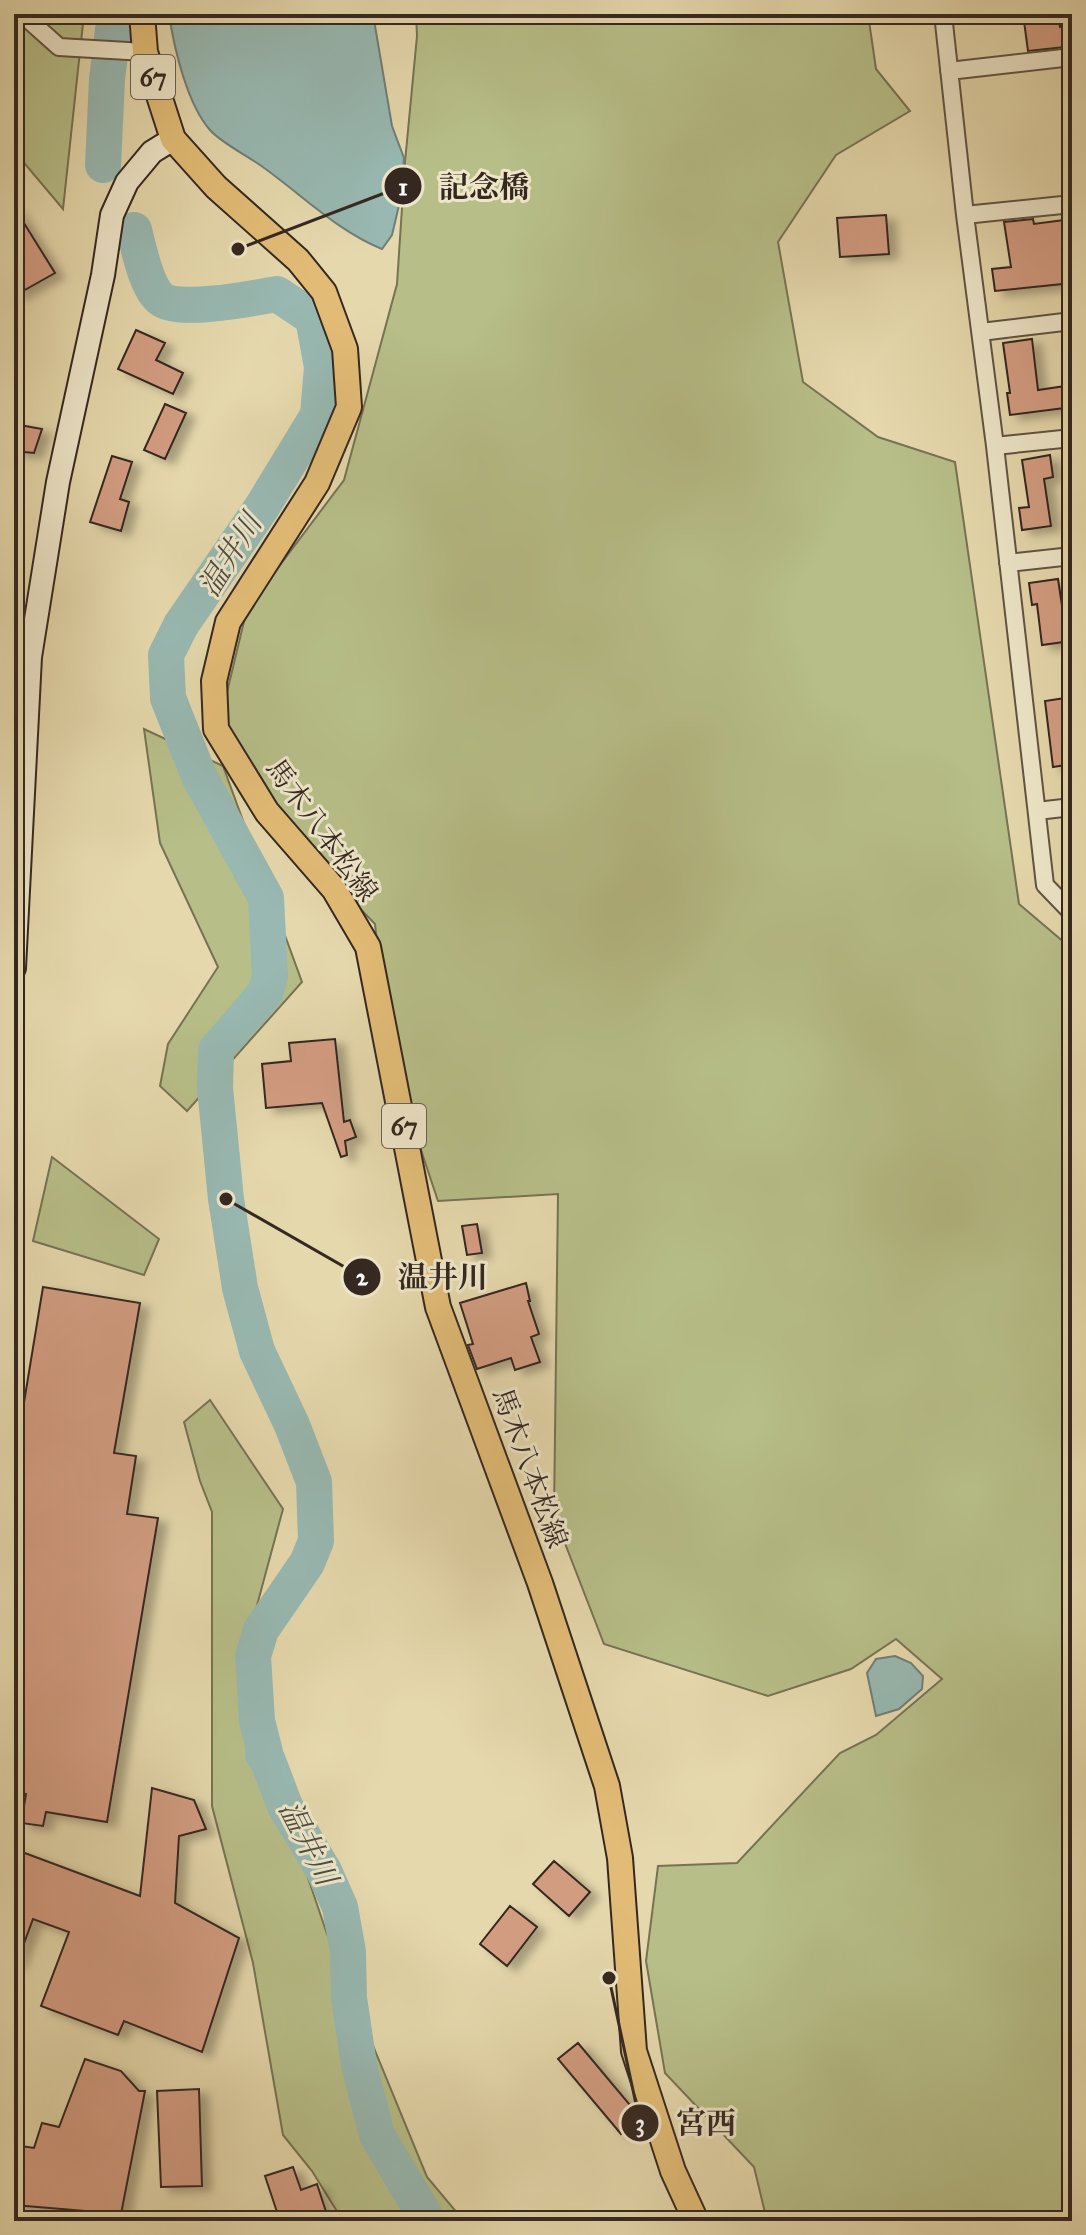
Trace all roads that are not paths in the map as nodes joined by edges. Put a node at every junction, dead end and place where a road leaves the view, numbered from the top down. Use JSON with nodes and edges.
{"nodes":[{"id":1,"x":22,"y":14,"type":"edge"},
{"id":2,"x":142,"y":14,"type":"edge"},
{"id":3,"x":943,"y":14,"type":"edge"},
{"id":4,"x":145,"y":52,"type":"junction"},
{"id":5,"x":1072,"y":57,"type":"edge"},
{"id":6,"x":949,"y":71,"type":"junction"},
{"id":7,"x":173,"y":139,"type":"junction"},
{"id":8,"x":1072,"y":204,"type":"edge"},
{"id":9,"x":965,"y":215,"type":"junction"},
{"id":10,"x":1072,"y":321,"type":"edge"},
{"id":11,"x":981,"y":332,"type":"junction"},
{"id":12,"x":1072,"y":438,"type":"edge"},
{"id":13,"x":995,"y":446,"type":"junction"},
{"id":14,"x":1072,"y":556,"type":"edge"},
{"id":15,"x":1008,"y":563,"type":"junction"},
{"id":16,"x":1072,"y":807,"type":"edge"},
{"id":17,"x":1037,"y":811,"type":"junction"},
{"id":18,"x":1072,"y":913,"type":"edge"},
{"id":19,"x":14,"y":968,"type":"edge"},
{"id":20,"x":696,"y":2221,"type":"edge"}],
"edges":[{"from":1,"to":4,"type":"street"},
{"from":2,"to":4,"type":"main road","name":"馬木八本松線","number":"67"},
{"from":3,"to":6,"type":"street"},
{"from":4,"to":7,"type":"main road","name":"馬木八本松線","number":"67"},
{"from":5,"to":6,"type":"street"},
{"from":6,"to":9,"type":"street"},
{"from":7,"to":19,"type":"main road"},
{"from":7,"to":20,"type":"main road","name":"馬木八本松線","number":"67"},
{"from":8,"to":9,"type":"street"},
{"from":9,"to":11,"type":"street"},
{"from":10,"to":11,"type":"street"},
{"from":11,"to":13,"type":"street"},
{"from":12,"to":13,"type":"street"},
{"from":13,"to":15,"type":"street"},
{"from":14,"to":15,"type":"street"},
{"from":15,"to":17,"type":"street"},
{"from":16,"to":17,"type":"street"},
{"from":17,"to":18,"type":"street"}]}
